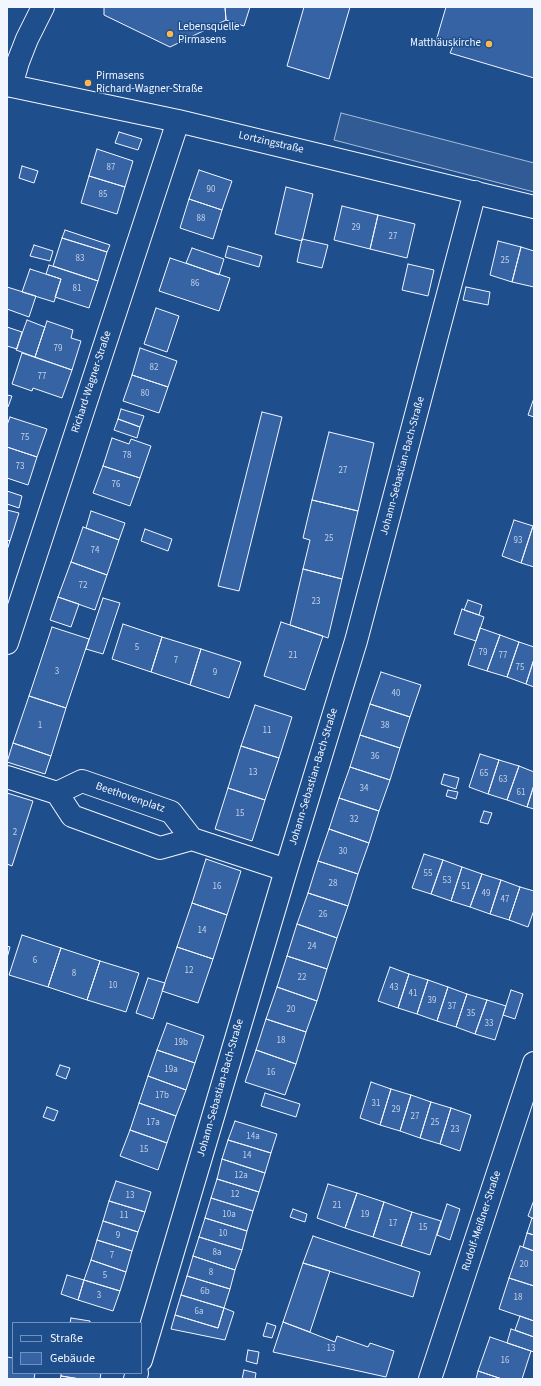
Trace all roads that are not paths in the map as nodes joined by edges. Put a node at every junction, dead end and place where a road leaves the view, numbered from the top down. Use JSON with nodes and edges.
{"nodes":[{"id":1,"x":43,"y":7,"type":"edge"},
{"id":2,"x":9,"y":86,"type":"edge"},
{"id":3,"x":178,"y":121,"type":"junction"},
{"id":4,"x":475,"y":192,"type":"junction"},
{"id":5,"x":534,"y":207,"type":"edge"},
{"id":6,"x":7,"y":643,"type":"edge"},
{"id":7,"x":7,"y":777,"type":"edge"},
{"id":8,"x":57,"y":793,"type":"junction"},
{"id":9,"x":192,"y":839,"type":"junction"},
{"id":10,"x":286,"y":870,"type":"junction"},
{"id":11,"x":534,"y":1063,"type":"edge"},
{"id":12,"x":142,"y":1357,"type":"edge"},
{"id":13,"x":430,"y":1379,"type":"edge"}],
"edges":[{"from":1,"to":2,"type":"street"},
{"from":2,"to":3,"type":"street","name":"Lortzingstraße"},
{"from":3,"to":4,"type":"street","name":"Lortzingstraße"},
{"from":3,"to":6,"type":"street","name":"Richard-Wagner-Straße"},
{"from":4,"to":5,"type":"street","name":"Lortzingstraße"},
{"from":4,"to":10,"type":"street","name":"Johann-Sebastian-Bach-Straße"},
{"from":7,"to":8,"type":"street"},
{"from":8,"to":9,"type":"street"},
{"from":8,"to":9,"type":"street","name":"Beethovenplatz"},
{"from":9,"to":10,"type":"street"},
{"from":10,"to":12,"type":"street","name":"Johann-Sebastian-Bach-Straße"},
{"from":11,"to":13,"type":"street","name":"Rudolf-Meißner-Straße"}]}
